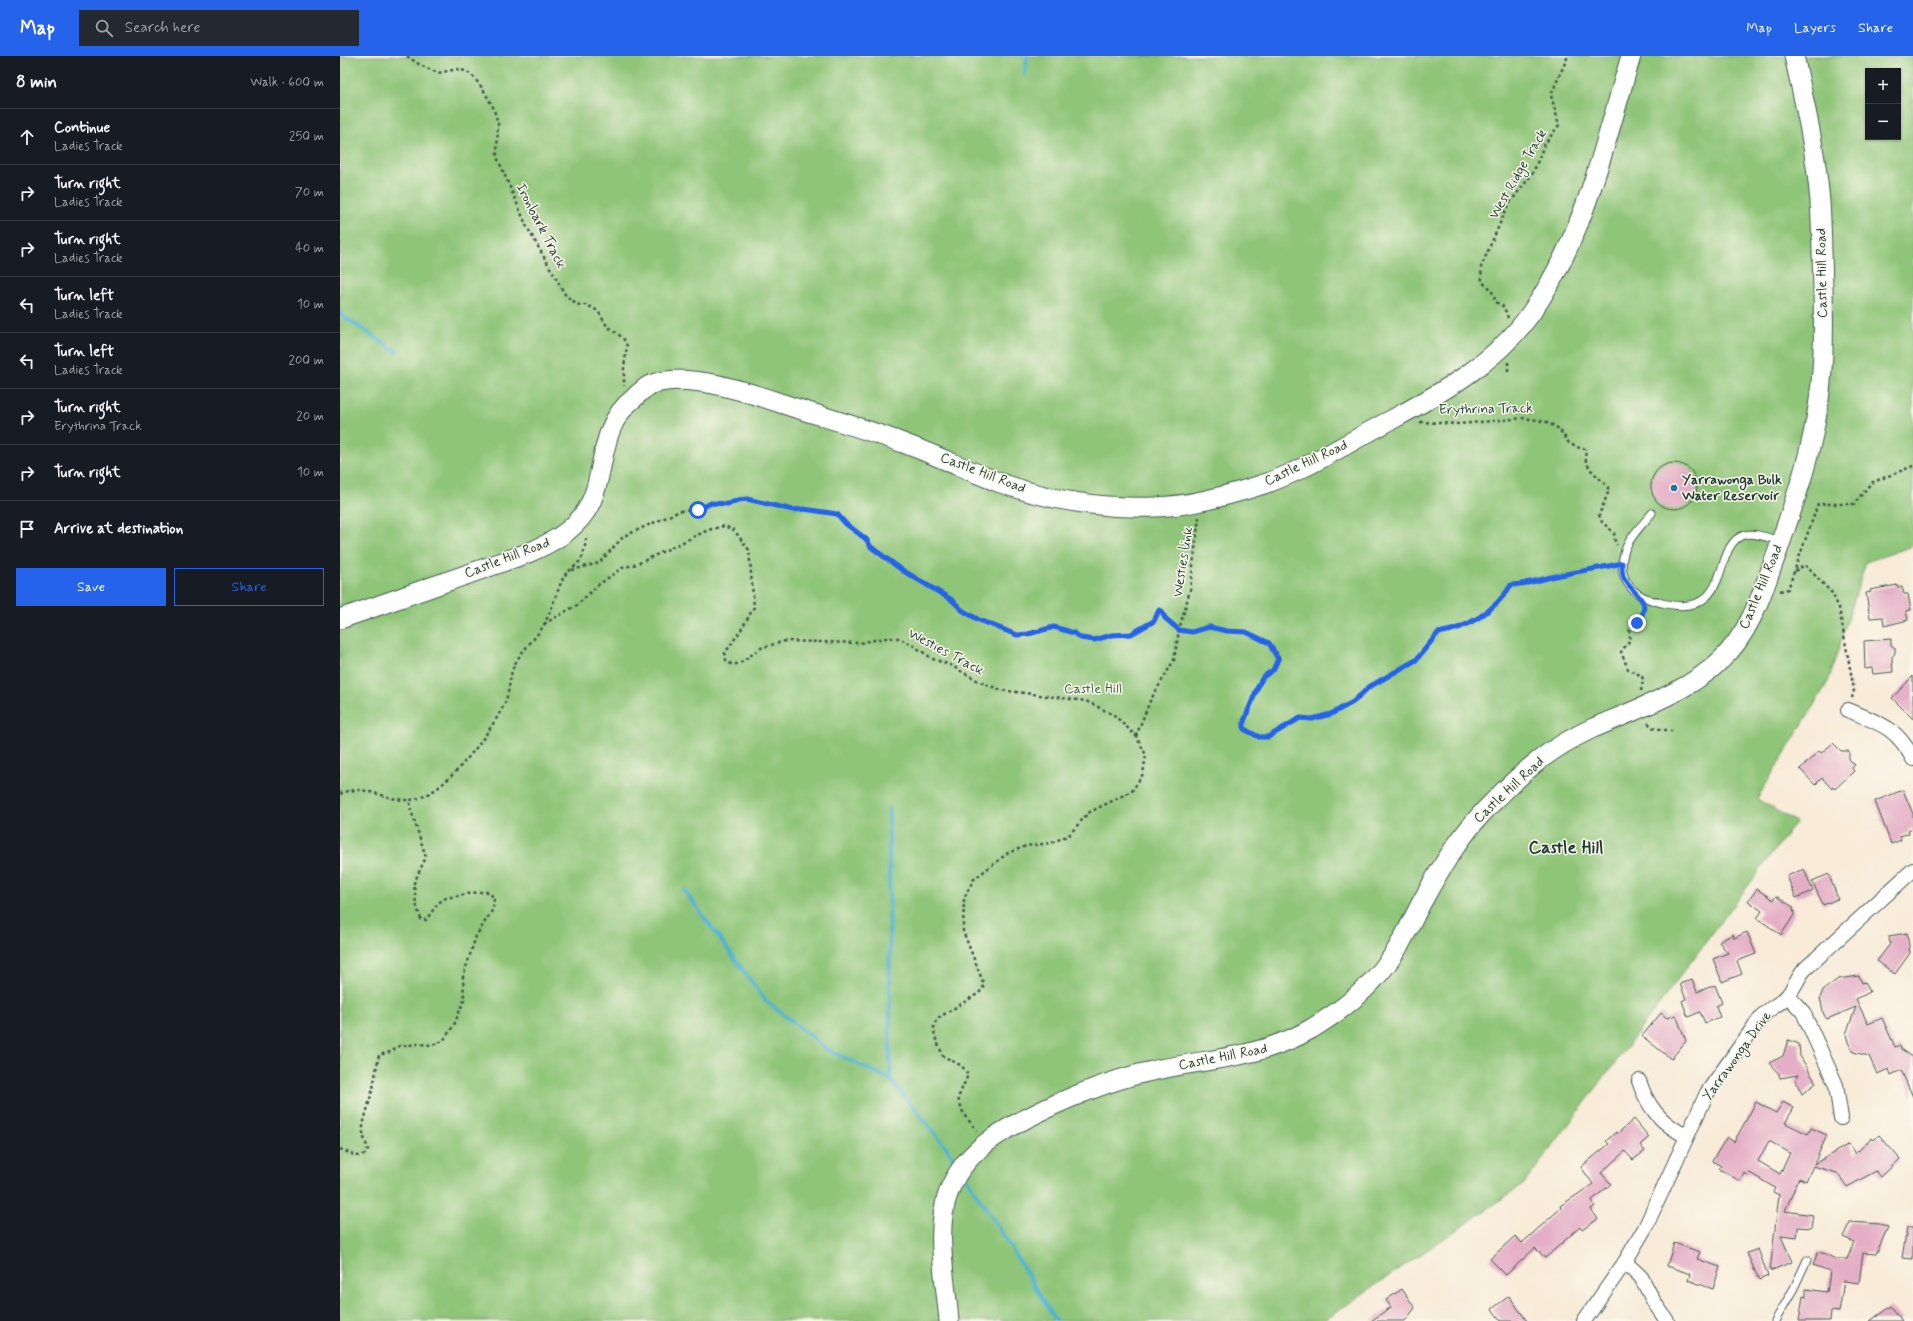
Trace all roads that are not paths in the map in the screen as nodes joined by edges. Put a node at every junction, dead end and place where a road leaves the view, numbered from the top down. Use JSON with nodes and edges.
{"nodes":[{"id":1,"x":1631,"y":56,"type":"edge"},
{"id":2,"x":1794,"y":56,"type":"edge"},
{"id":3,"x":1652,"y":514,"type":"dead end"},
{"id":4,"x":1780,"y":541,"type":"junction"},
{"id":5,"x":340,"y":619,"type":"edge"},
{"id":6,"x":1848,"y":710,"type":"road end"},
{"id":7,"x":1913,"y":759,"type":"edge"},
{"id":8,"x":1913,"y":870,"type":"edge"},
{"id":9,"x":1788,"y":996,"type":"junction"},
{"id":10,"x":1639,"y":1081,"type":"dead end"},
{"id":11,"x":1841,"y":1118,"type":"dead end"},
{"id":12,"x":1686,"y":1136,"type":"junction"},
{"id":13,"x":1807,"y":1260,"type":"dead end"},
{"id":14,"x":1625,"y":1262,"type":"junction"},
{"id":15,"x":949,"y":1321,"type":"edge"},
{"id":16,"x":1584,"y":1321,"type":"edge"},
{"id":17,"x":1667,"y":1321,"type":"edge"},
{"id":18,"x":1775,"y":1321,"type":"edge"}],
"edges":[{"from":1,"to":5,"type":"main road","name":"Castle Hill Road"},
{"from":2,"to":4,"type":"main road","name":"Castle Hill Road"},
{"from":3,"to":4,"type":"lane"},
{"from":4,"to":15,"type":"main road","name":"Castle Hill Road"},
{"from":6,"to":7,"type":"street"},
{"from":8,"to":9,"type":"street","name":"Yarrawonga Drive"},
{"from":9,"to":11,"type":"street"},
{"from":9,"to":12,"type":"street","name":"Yarrawonga Drive"},
{"from":10,"to":12,"type":"street"},
{"from":12,"to":14,"type":"street","name":"Yarrawonga Drive"},
{"from":13,"to":18,"type":"lane"},
{"from":14,"to":16,"type":"street","name":"Yarrawonga Drive"},
{"from":14,"to":17,"type":"street"}]}
